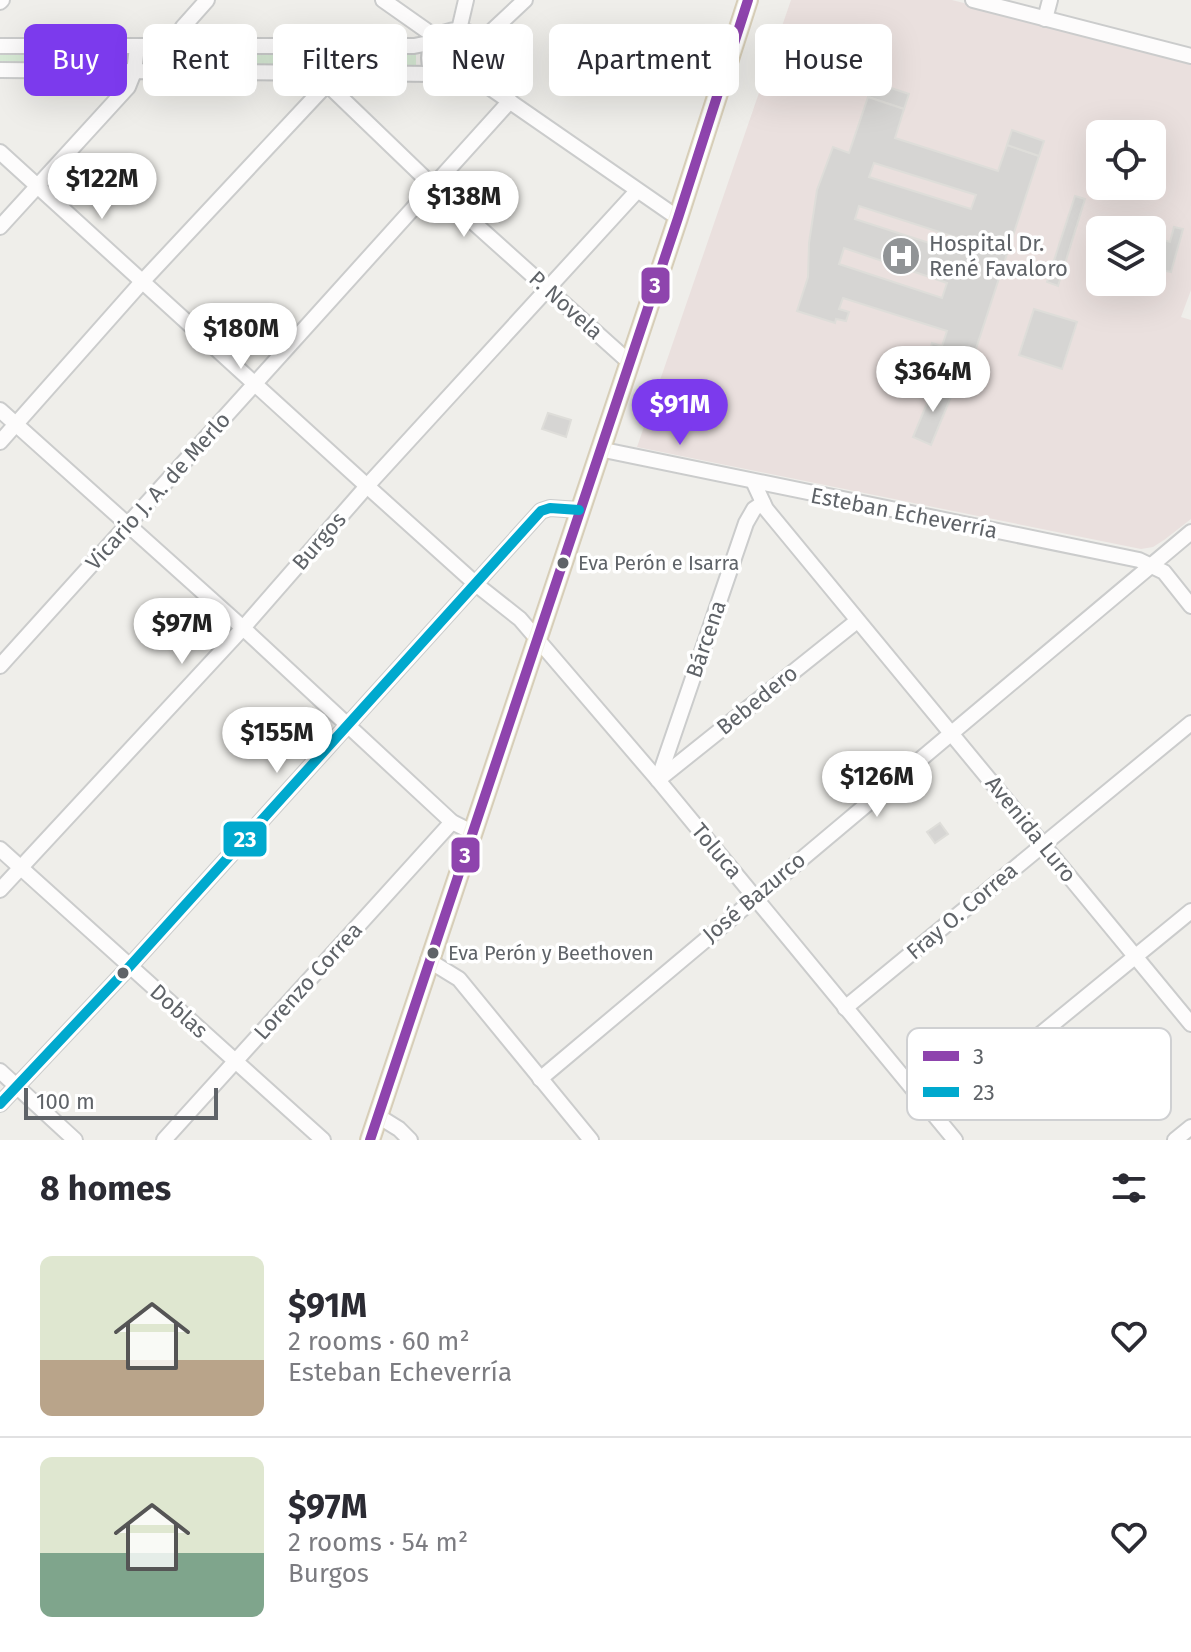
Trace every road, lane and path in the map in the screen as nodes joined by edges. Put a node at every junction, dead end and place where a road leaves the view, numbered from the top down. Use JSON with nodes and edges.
{"nodes":[{"id":1,"x":207,"y":0,"type":"edge"},
{"id":2,"x":383,"y":0,"type":"edge"},
{"id":3,"x":466,"y":0,"type":"edge"},
{"id":4,"x":525,"y":0,"type":"edge"},
{"id":5,"x":748,"y":0,"type":"edge"},
{"id":6,"x":973,"y":0,"type":"edge"},
{"id":7,"x":1050,"y":0,"type":"edge"},
{"id":8,"x":1045,"y":19,"type":"junction"},
{"id":9,"x":186,"y":24,"type":"edge"},
{"id":10,"x":460,"y":24,"type":"edge"},
{"id":11,"x":499,"y":24,"type":"edge"},
{"id":12,"x":423,"y":30,"type":"edge"},
{"id":13,"x":423,"y":44,"type":"edge"},
{"id":14,"x":0,"y":46,"type":"edge"},
{"id":15,"x":137,"y":47,"type":"junction"},
{"id":16,"x":143,"y":47,"type":"edge"},
{"id":17,"x":257,"y":47,"type":"edge"},
{"id":18,"x":1191,"y":56,"type":"edge"},
{"id":19,"x":0,"y":70,"type":"edge"},
{"id":20,"x":134,"y":72,"type":"junction"},
{"id":21,"x":273,"y":77,"type":"edge"},
{"id":22,"x":311,"y":96,"type":"edge"},
{"id":23,"x":343,"y":96,"type":"edge"},
{"id":24,"x":503,"y":96,"type":"edge"},
{"id":25,"x":510,"y":101,"type":"junction"},
{"id":26,"x":0,"y":152,"type":"edge"},
{"id":27,"x":38,"y":186,"type":"junction"},
{"id":28,"x":434,"y":187,"type":"junction"},
{"id":29,"x":637,"y":191,"type":"junction"},
{"id":30,"x":678,"y":218,"type":"junction"},
{"id":31,"x":0,"y":227,"type":"edge"},
{"id":32,"x":141,"y":283,"type":"junction"},
{"id":33,"x":548,"y":288,"type":"junction"},
{"id":34,"x":629,"y":362,"type":"junction"},
{"id":35,"x":255,"y":384,"type":"junction"},
{"id":36,"x":0,"y":410,"type":"edge"},
{"id":37,"x":17,"y":425,"type":"junction"},
{"id":38,"x":0,"y":442,"type":"edge"},
{"id":39,"x":599,"y":449,"type":"junction"},
{"id":40,"x":754,"y":483,"type":"junction"},
{"id":41,"x":367,"y":486,"type":"junction"},
{"id":42,"x":763,"y":503,"type":"junction"},
{"id":43,"x":579,"y":510,"type":"junction"},
{"id":44,"x":127,"y":525,"type":"junction"},
{"id":45,"x":1191,"y":532,"type":"edge"},
{"id":46,"x":1152,"y":565,"type":"junction"},
{"id":47,"x":477,"y":585,"type":"junction"},
{"id":48,"x":1191,"y":606,"type":"edge"},
{"id":49,"x":857,"y":621,"type":"junction"},
{"id":50,"x":243,"y":628,"type":"junction"},
{"id":51,"x":537,"y":637,"type":"junction"},
{"id":52,"x":0,"y":666,"type":"edge"},
{"id":53,"x":1191,"y":723,"type":"edge"},
{"id":54,"x":348,"y":726,"type":"junction"},
{"id":55,"x":950,"y":732,"type":"junction"},
{"id":56,"x":658,"y":780,"type":"junction"},
{"id":57,"x":452,"y":822,"type":"junction"},
{"id":58,"x":472,"y":832,"type":"junction"},
{"id":59,"x":1044,"y":843,"type":"junction"},
{"id":60,"x":0,"y":849,"type":"edge"},
{"id":61,"x":21,"y":868,"type":"junction"},
{"id":62,"x":0,"y":890,"type":"edge"},
{"id":63,"x":755,"y":896,"type":"junction"},
{"id":64,"x":1191,"y":911,"type":"edge"},
{"id":65,"x":1134,"y":957,"type":"junction"},
{"id":66,"x":428,"y":960,"type":"junction"},
{"id":67,"x":130,"y":966,"type":"junction"},
{"id":68,"x":845,"y":1008,"type":"junction"},
{"id":69,"x":1191,"y":1024,"type":"edge"},
{"id":70,"x":1048,"y":1028,"type":"edge"},
{"id":71,"x":235,"y":1063,"type":"junction"},
{"id":72,"x":0,"y":1071,"type":"edge"},
{"id":73,"x":540,"y":1079,"type":"junction"},
{"id":74,"x":907,"y":1081,"type":"edge"},
{"id":75,"x":16,"y":1085,"type":"junction"},
{"id":76,"x":0,"y":1104,"type":"edge"},
{"id":77,"x":378,"y":1116,"type":"junction"},
{"id":78,"x":940,"y":1120,"type":"edge"},
{"id":79,"x":1191,"y":1127,"type":"edge"},
{"id":80,"x":75,"y":1140,"type":"edge"},
{"id":81,"x":164,"y":1140,"type":"edge"},
{"id":82,"x":323,"y":1140,"type":"edge"},
{"id":83,"x":370,"y":1140,"type":"edge"},
{"id":84,"x":410,"y":1140,"type":"edge"},
{"id":85,"x":591,"y":1140,"type":"edge"},
{"id":86,"x":955,"y":1140,"type":"edge"},
{"id":87,"x":1175,"y":1140,"type":"edge"}],
"edges":[{"from":1,"to":9,"type":"street"},
{"from":2,"to":12,"type":"street"},
{"from":3,"to":10,"type":"street"},
{"from":4,"to":11,"type":"street"},
{"from":5,"to":30,"type":"main road"},
{"from":6,"to":8,"type":"street"},
{"from":7,"to":8,"type":"street"},
{"from":8,"to":18,"type":"street"},
{"from":13,"to":17,"type":"street"},
{"from":14,"to":15,"type":"street"},
{"from":15,"to":16,"type":"street"},
{"from":15,"to":20,"type":"street"},
{"from":19,"to":20,"type":"street"},
{"from":20,"to":21,"type":"street"},
{"from":20,"to":27,"type":"street"},
{"from":22,"to":32,"type":"street"},
{"from":23,"to":28,"type":"street","name":"P. Novela"},
{"from":24,"to":25,"type":"street"},
{"from":25,"to":28,"type":"street","name":"Vicario J. A. de Merlo"},
{"from":25,"to":29,"type":"street"},
{"from":26,"to":27,"type":"street","name":"Toluca"},
{"from":27,"to":31,"type":"street"},
{"from":27,"to":32,"type":"street","name":"Toluca"},
{"from":28,"to":33,"type":"street","name":"P. Novela"},
{"from":28,"to":35,"type":"street","name":"Vicario J. A. de Merlo"},
{"from":29,"to":30,"type":"street"},
{"from":29,"to":33,"type":"street","name":"Burgos"},
{"from":30,"to":34,"type":"main road"},
{"from":32,"to":35,"type":"street","name":"Toluca"},
{"from":32,"to":37,"type":"street"},
{"from":33,"to":34,"type":"street","name":"P. Novela"},
{"from":33,"to":41,"type":"street","name":"Burgos"},
{"from":34,"to":39,"type":"main road"},
{"from":35,"to":41,"type":"street","name":"Toluca"},
{"from":35,"to":44,"type":"street","name":"Vicario J. A. de Merlo"},
{"from":36,"to":37,"type":"street"},
{"from":37,"to":38,"type":"street"},
{"from":37,"to":44,"type":"street"},
{"from":39,"to":40,"type":"street","name":"Esteban Echeverría"},
{"from":39,"to":43,"type":"main road"},
{"from":40,"to":42,"type":"street","name":"Avenida Luro"},
{"from":40,"to":46,"type":"street","name":"Esteban Echeverría"},
{"from":41,"to":47,"type":"street","name":"Toluca"},
{"from":41,"to":50,"type":"street","name":"Burgos"},
{"from":42,"to":49,"type":"street","name":"Avenida Luro"},
{"from":42,"to":56,"type":"street","name":"Bárcena"},
{"from":43,"to":47,"type":"street"},
{"from":43,"to":51,"type":"main road"},
{"from":44,"to":50,"type":"street"},
{"from":44,"to":52,"type":"street","name":"Vicario J. A. de Merlo"},
{"from":45,"to":46,"type":"street","name":"José Bazurco"},
{"from":46,"to":48,"type":"street"},
{"from":46,"to":55,"type":"street","name":"José Bazurco"},
{"from":47,"to":51,"type":"street","name":"Toluca"},
{"from":47,"to":54,"type":"street"},
{"from":49,"to":55,"type":"street","name":"Avenida Luro"},
{"from":49,"to":56,"type":"street","name":"Bebedero"},
{"from":50,"to":54,"type":"street"},
{"from":50,"to":61,"type":"street","name":"Burgos"},
{"from":51,"to":56,"type":"street","name":"Toluca"},
{"from":51,"to":58,"type":"main road"},
{"from":53,"to":59,"type":"street","name":"Fray O. Correa"},
{"from":54,"to":57,"type":"street"},
{"from":54,"to":67,"type":"street"},
{"from":55,"to":59,"type":"street","name":"Avenida Luro"},
{"from":55,"to":63,"type":"street","name":"José Bazurco"},
{"from":56,"to":63,"type":"street","name":"Toluca"},
{"from":57,"to":58,"type":"street"},
{"from":57,"to":71,"type":"street","name":"Lorenzo Correa"},
{"from":58,"to":66,"type":"main road"},
{"from":59,"to":65,"type":"street","name":"Avenida Luro"},
{"from":59,"to":68,"type":"street","name":"Fray O. Correa"},
{"from":60,"to":61,"type":"street","name":"Doblas"},
{"from":61,"to":62,"type":"street","name":"Burgos"},
{"from":61,"to":67,"type":"street","name":"Doblas"},
{"from":63,"to":68,"type":"street","name":"Toluca"},
{"from":63,"to":73,"type":"street","name":"José Bazurco"},
{"from":64,"to":65,"type":"street"},
{"from":65,"to":69,"type":"street","name":"Avenida Luro"},
{"from":65,"to":70,"type":"street"},
{"from":66,"to":73,"type":"street"},
{"from":66,"to":77,"type":"main road"},
{"from":67,"to":71,"type":"street","name":"Doblas"},
{"from":67,"to":75,"type":"street"},
{"from":68,"to":74,"type":"street","name":"Toluca"},
{"from":71,"to":81,"type":"street","name":"Lorenzo Correa"},
{"from":71,"to":82,"type":"street","name":"Doblas"},
{"from":72,"to":75,"type":"street"},
{"from":73,"to":85,"type":"street"},
{"from":75,"to":76,"type":"street"},
{"from":75,"to":80,"type":"street"},
{"from":77,"to":83,"type":"main road"},
{"from":77,"to":84,"type":"street"},
{"from":78,"to":86,"type":"street","name":"Toluca"},
{"from":79,"to":87,"type":"street"}]}
